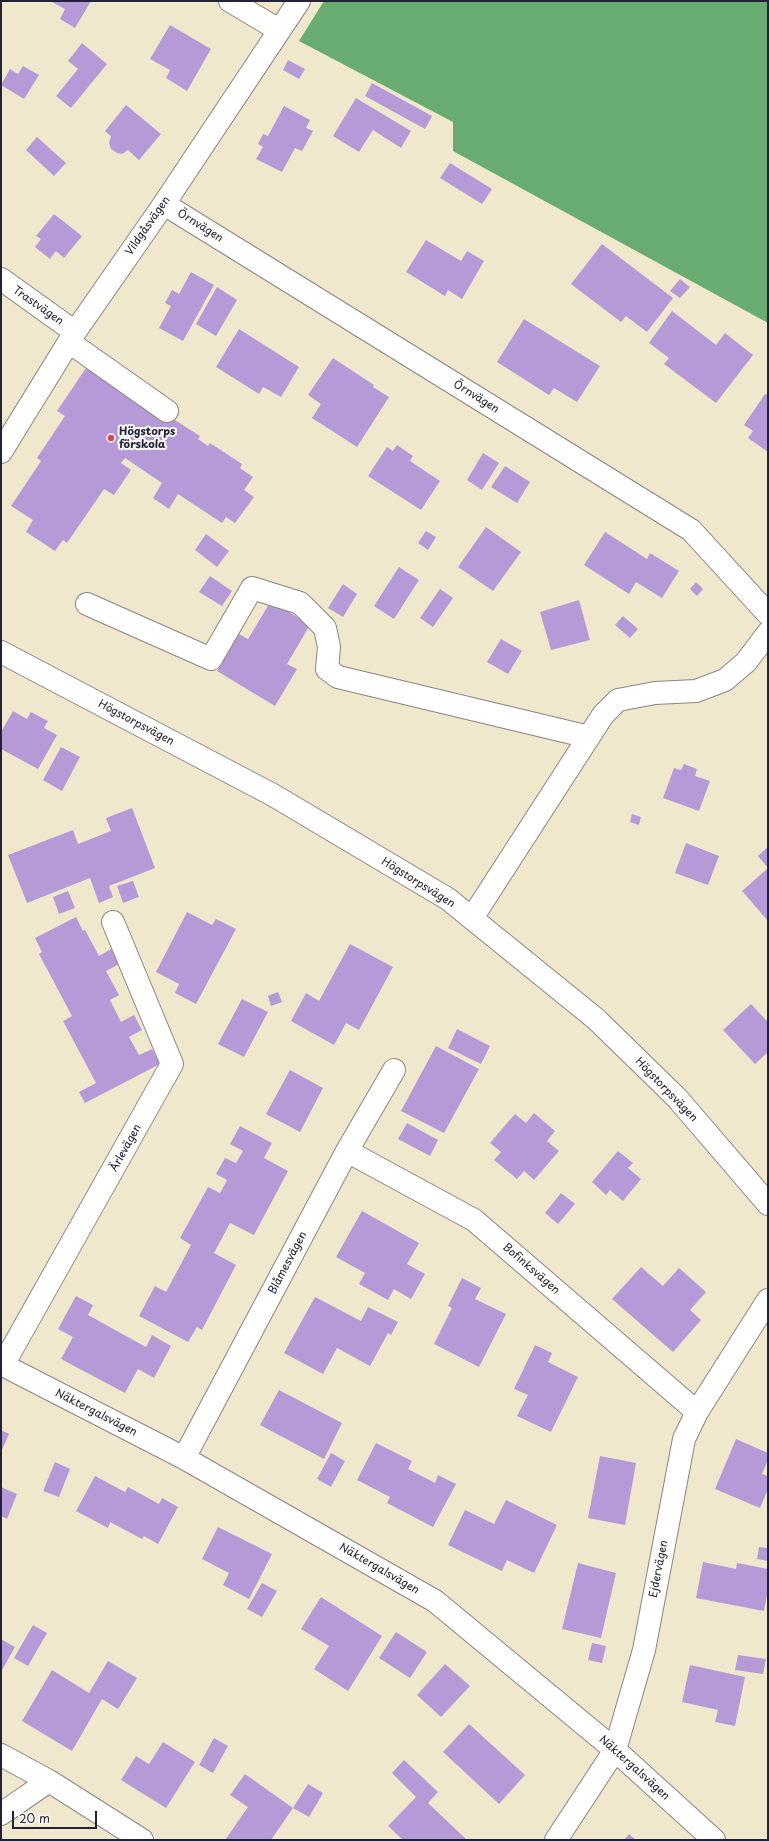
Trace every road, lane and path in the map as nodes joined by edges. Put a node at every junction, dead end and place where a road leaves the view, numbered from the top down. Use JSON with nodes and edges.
{"nodes":[{"id":1,"x":230,"y":1,"type":"edge"},
{"id":2,"x":299,"y":1,"type":"edge"},
{"id":3,"x":279,"y":30,"type":"junction"},
{"id":4,"x":164,"y":204,"type":"junction"},
{"id":5,"x":1,"y":280,"type":"edge"},
{"id":6,"x":72,"y":337,"type":"junction"},
{"id":7,"x":167,"y":411,"type":"dead end"},
{"id":8,"x":1,"y":452,"type":"edge"},
{"id":9,"x":87,"y":604,"type":"dead end"},
{"id":10,"x":768,"y":614,"type":"edge"},
{"id":11,"x":768,"y":633,"type":"edge"},
{"id":12,"x":1,"y":652,"type":"edge"},
{"id":13,"x":589,"y":736,"type":"junction"},
{"id":14,"x":472,"y":918,"type":"junction"},
{"id":15,"x":113,"y":922,"type":"dead end"},
{"id":16,"x":394,"y":1070,"type":"dead end"},
{"id":17,"x":347,"y":1151,"type":"junction"},
{"id":18,"x":768,"y":1204,"type":"edge"},
{"id":19,"x":768,"y":1300,"type":"edge"},
{"id":20,"x":2,"y":1364,"type":"edge"},
{"id":21,"x":697,"y":1412,"type":"junction"},
{"id":22,"x":184,"y":1458,"type":"junction"},
{"id":23,"x":615,"y":1750,"type":"junction"},
{"id":24,"x":1,"y":1755,"type":"edge"},
{"id":25,"x":49,"y":1781,"type":"junction"},
{"id":26,"x":1,"y":1814,"type":"edge"},
{"id":27,"x":142,"y":1840,"type":"edge"},
{"id":28,"x":556,"y":1840,"type":"edge"},
{"id":29,"x":714,"y":1840,"type":"edge"}],
"edges":[{"from":1,"to":3,"type":"street"},
{"from":2,"to":3,"type":"street","name":"Vildgåsvägen"},
{"from":3,"to":4,"type":"street","name":"Vildgåsvägen"},
{"from":4,"to":6,"type":"street","name":"Vildgåsvägen"},
{"from":4,"to":10,"type":"street","name":"Örnvägen"},
{"from":5,"to":6,"type":"street","name":"Trastvägen"},
{"from":6,"to":7,"type":"street","name":"Trastvägen"},
{"from":6,"to":8,"type":"street","name":"Vildgåsvägen"},
{"from":9,"to":13,"type":"street"},
{"from":11,"to":13,"type":"street"},
{"from":12,"to":14,"type":"street","name":"Högstorpsvägen"},
{"from":13,"to":14,"type":"street"},
{"from":14,"to":18,"type":"street","name":"Högstorpsvägen"},
{"from":15,"to":20,"type":"street","name":"Ärlevägen"},
{"from":16,"to":17,"type":"street","name":"Blåmesvägen"},
{"from":17,"to":21,"type":"street","name":"Bofinksvägen"},
{"from":17,"to":22,"type":"street","name":"Blåmesvägen"},
{"from":19,"to":21,"type":"street","name":"Ejdervägen"},
{"from":20,"to":22,"type":"street","name":"Näktergalsvägen"},
{"from":21,"to":23,"type":"street","name":"Ejdervägen"},
{"from":22,"to":23,"type":"street","name":"Näktergalsvägen"},
{"from":23,"to":28,"type":"street","name":"Ejdervägen"},
{"from":23,"to":29,"type":"street","name":"Näktergalsvägen"},
{"from":24,"to":25,"type":"street"},
{"from":25,"to":26,"type":"street"},
{"from":25,"to":27,"type":"street"}]}
